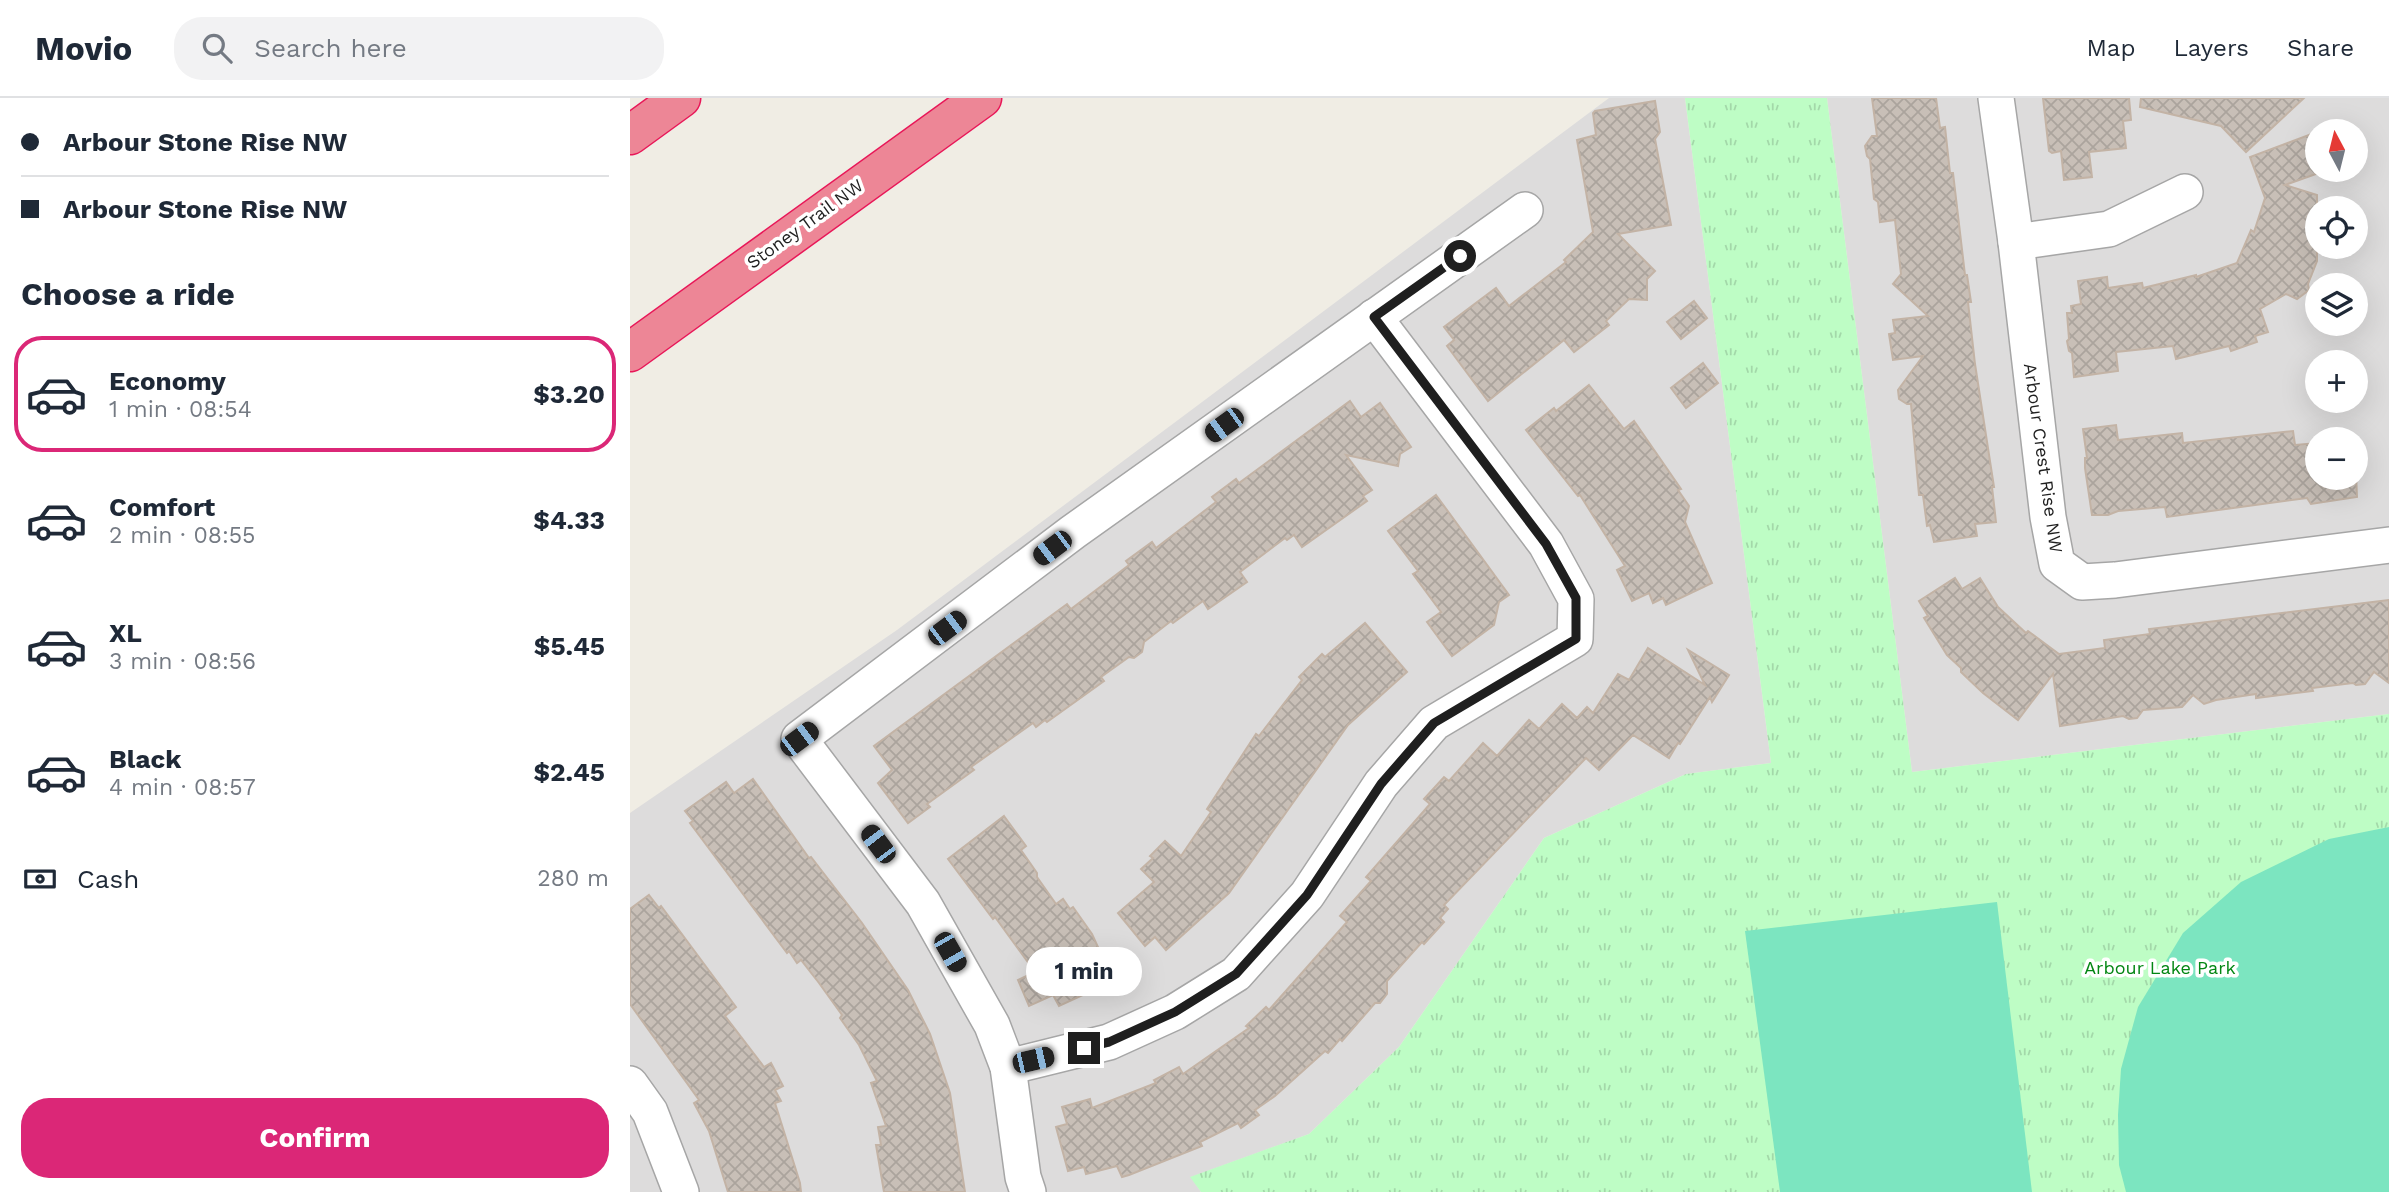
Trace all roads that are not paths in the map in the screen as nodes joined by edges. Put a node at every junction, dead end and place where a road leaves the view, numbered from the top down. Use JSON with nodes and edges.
{"nodes":[{"id":1,"x":681,"y":98,"type":"edge"},
{"id":2,"x":982,"y":98,"type":"edge"},
{"id":3,"x":1996,"y":98,"type":"edge"},
{"id":4,"x":630,"y":135,"type":"edge"},
{"id":5,"x":2185,"y":192,"type":"dead end"},
{"id":6,"x":1525,"y":210,"type":"dead end"},
{"id":7,"x":2016,"y":242,"type":"junction"},
{"id":8,"x":1374,"y":317,"type":"junction"},
{"id":9,"x":630,"y":352,"type":"edge"},
{"id":10,"x":2389,"y":545,"type":"edge"},
{"id":11,"x":1008,"y":1066,"type":"junction"},
{"id":12,"x":630,"y":1084,"type":"edge"},
{"id":13,"x":681,"y":1192,"type":"edge"},
{"id":14,"x":1028,"y":1192,"type":"edge"}],
"edges":[{"from":1,"to":4,"type":"highway"},
{"from":2,"to":9,"type":"highway","name":"Stoney Trail NW"},
{"from":3,"to":7,"type":"street","name":"Arbour Crest Rise NW"},
{"from":5,"to":7,"type":"street"},
{"from":6,"to":8,"type":"street"},
{"from":7,"to":10,"type":"street","name":"Arbour Crest Rise NW"},
{"from":8,"to":11,"type":"street"},
{"from":8,"to":11,"type":"street"},
{"from":11,"to":14,"type":"street"},
{"from":12,"to":13,"type":"street"}]}
